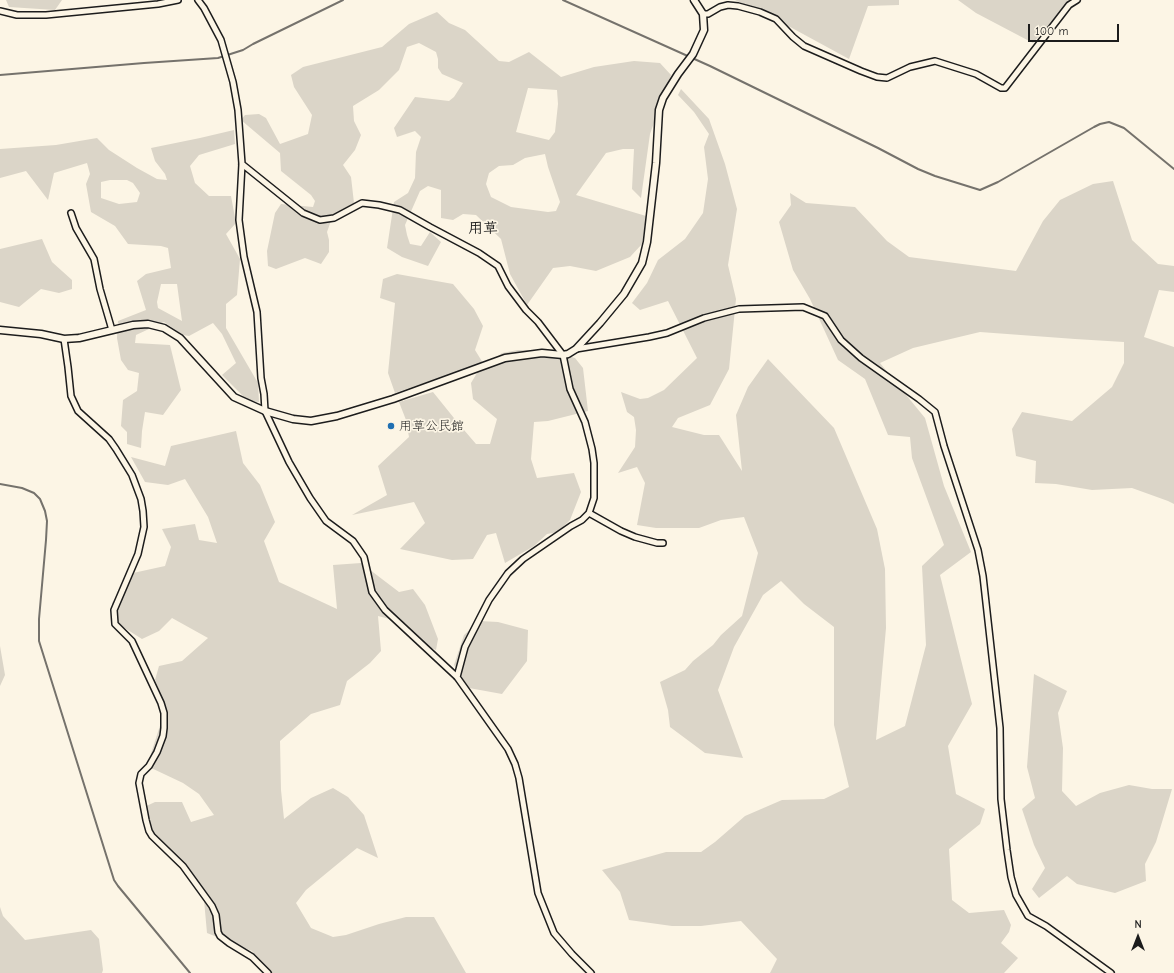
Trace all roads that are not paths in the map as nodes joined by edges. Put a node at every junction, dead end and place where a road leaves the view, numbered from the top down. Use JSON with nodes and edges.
{"nodes":[{"id":1,"x":178,"y":0,"type":"edge"},
{"id":2,"x":198,"y":0,"type":"edge"},
{"id":3,"x":694,"y":0,"type":"edge"},
{"id":4,"x":1076,"y":0,"type":"edge"},
{"id":5,"x":0,"y":10,"type":"edge"},
{"id":6,"x":703,"y":14,"type":"junction"},
{"id":7,"x":242,"y":164,"type":"junction"},
{"id":8,"x":71,"y":213,"type":"dead end"},
{"id":9,"x":0,"y":330,"type":"edge"},
{"id":10,"x":112,"y":330,"type":"junction"},
{"id":11,"x":64,"y":339,"type":"junction"},
{"id":12,"x":576,"y":349,"type":"junction"},
{"id":13,"x":563,"y":355,"type":"junction"},
{"id":14,"x":265,"y":411,"type":"junction"},
{"id":15,"x":588,"y":513,"type":"junction"},
{"id":16,"x":663,"y":543,"type":"dead end"},
{"id":17,"x":457,"y":677,"type":"junction"},
{"id":18,"x":268,"y":973,"type":"edge"},
{"id":19,"x":591,"y":973,"type":"edge"},
{"id":20,"x":1111,"y":973,"type":"edge"}],
"edges":[{"from":1,"to":5,"type":"street"},
{"from":2,"to":7,"type":"street"},
{"from":3,"to":6,"type":"street"},
{"from":4,"to":6,"type":"street"},
{"from":6,"to":12,"type":"street"},
{"from":7,"to":13,"type":"street"},
{"from":7,"to":14,"type":"street"},
{"from":8,"to":10,"type":"street"},
{"from":9,"to":11,"type":"street"},
{"from":10,"to":11,"type":"street"},
{"from":10,"to":14,"type":"street"},
{"from":11,"to":18,"type":"street"},
{"from":12,"to":13,"type":"street"},
{"from":12,"to":20,"type":"street"},
{"from":13,"to":14,"type":"street"},
{"from":13,"to":15,"type":"street"},
{"from":14,"to":17,"type":"street"},
{"from":15,"to":16,"type":"street"},
{"from":15,"to":17,"type":"street"},
{"from":17,"to":19,"type":"street"}]}
